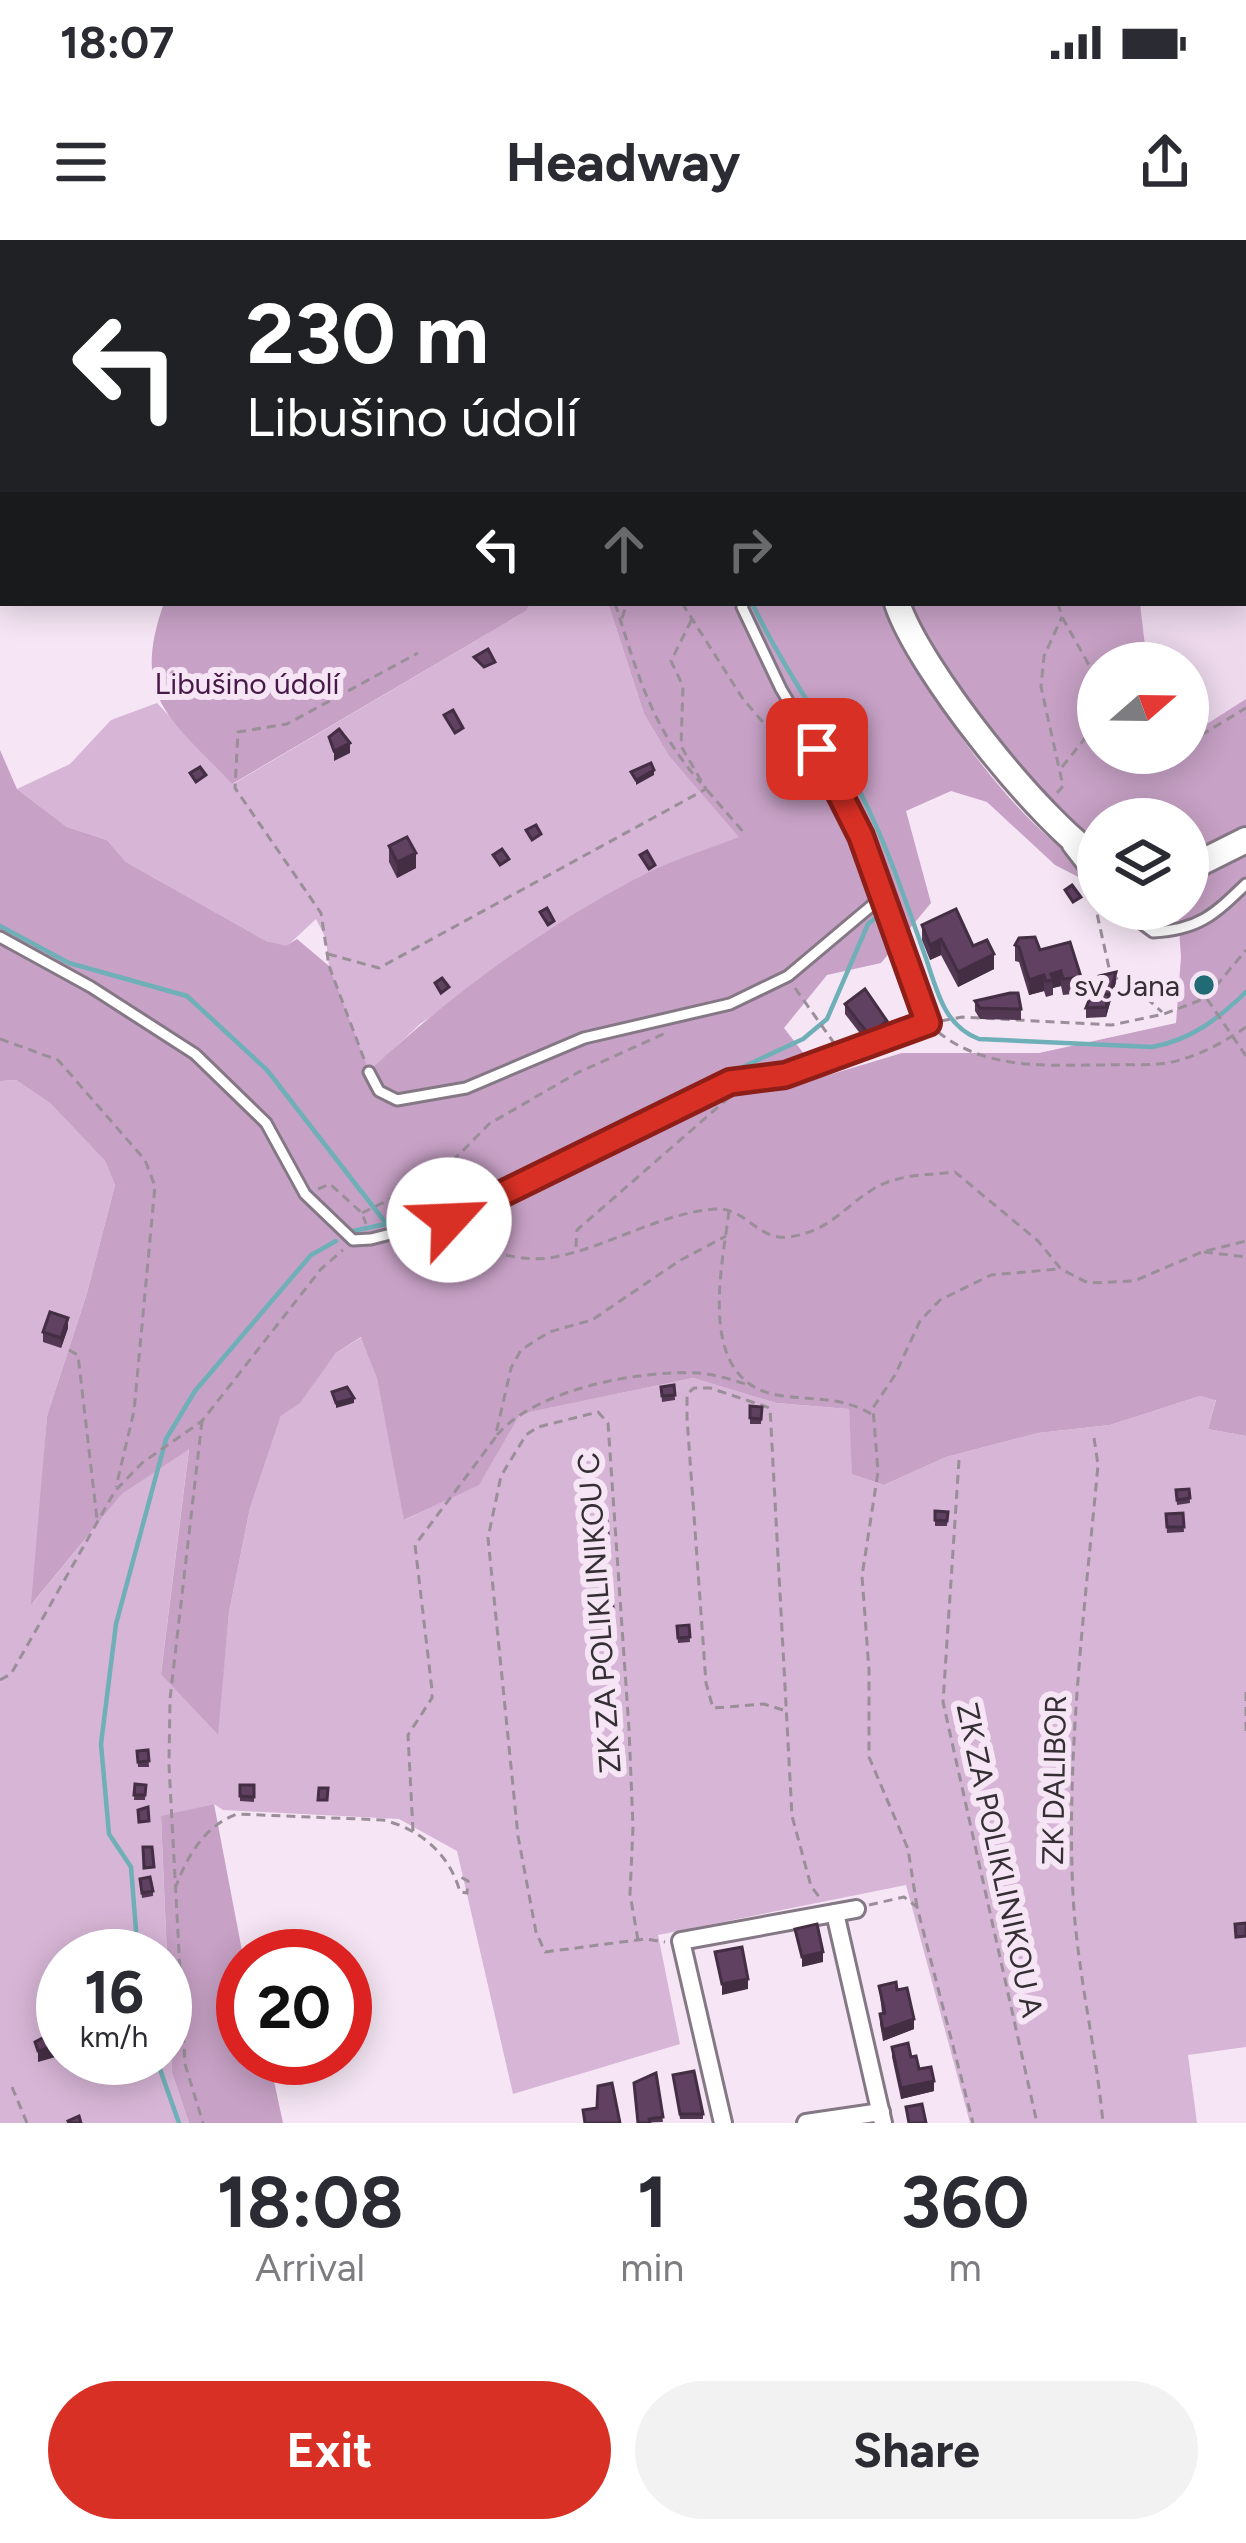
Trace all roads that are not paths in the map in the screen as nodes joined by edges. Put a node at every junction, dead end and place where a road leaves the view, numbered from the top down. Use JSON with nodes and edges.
{"nodes":[{"id":1,"x":742,"y":606,"type":"edge"},
{"id":2,"x":898,"y":606,"type":"edge"},
{"id":3,"x":1246,"y":840,"type":"edge"},
{"id":4,"x":1077,"y":848,"type":"edge"},
{"id":5,"x":1209,"y":858,"type":"edge"},
{"id":6,"x":1246,"y":884,"type":"edge"},
{"id":7,"x":882,"y":897,"type":"junction"},
{"id":8,"x":1209,"y":916,"type":"edge"},
{"id":9,"x":0,"y":937,"type":"edge"},
{"id":10,"x":369,"y":1072,"type":"road end"},
{"id":11,"x":856,"y":1909,"type":"road end"},
{"id":12,"x":835,"y":1913,"type":"junction"},
{"id":13,"x":882,"y":2117,"type":"edge"},
{"id":14,"x":723,"y":2123,"type":"edge"},
{"id":15,"x":806,"y":2123,"type":"edge"}],
"edges":[{"from":1,"to":7,"type":"lane"},
{"from":2,"to":4,"type":"main road"},
{"from":3,"to":5,"type":"main road"},
{"from":6,"to":8,"type":"lane"},
{"from":7,"to":9,"type":"lane"},
{"from":7,"to":10,"type":"lane"},
{"from":11,"to":12,"type":"street"},
{"from":12,"to":13,"type":"street"},
{"from":12,"to":14,"type":"street"},
{"from":13,"to":15,"type":"street"}]}
